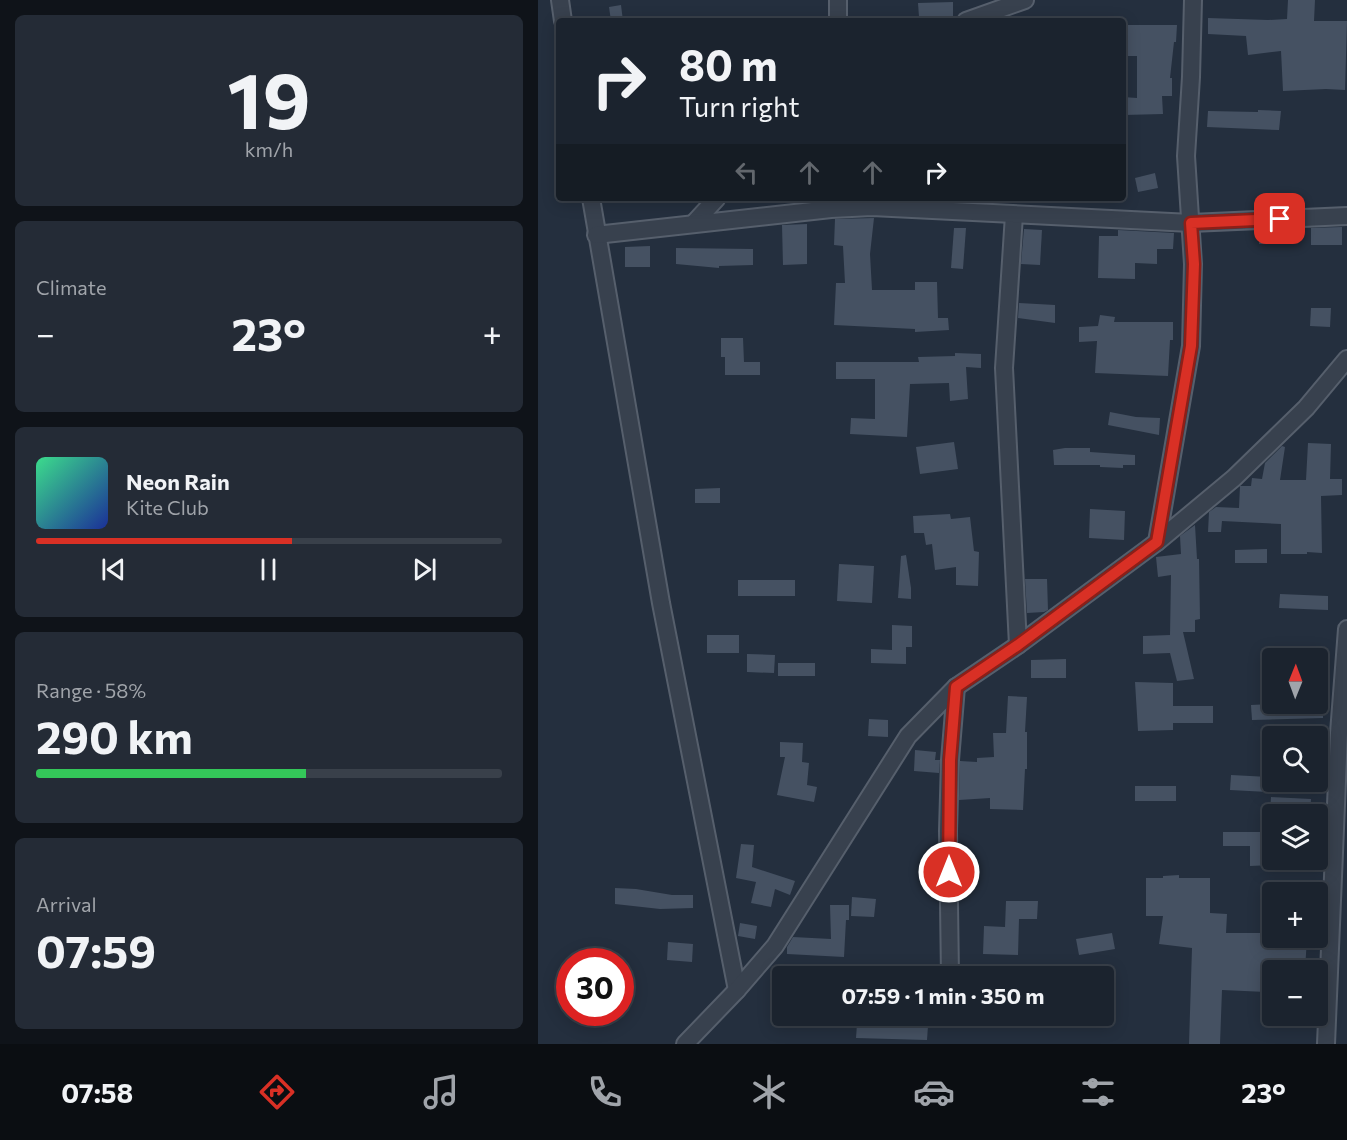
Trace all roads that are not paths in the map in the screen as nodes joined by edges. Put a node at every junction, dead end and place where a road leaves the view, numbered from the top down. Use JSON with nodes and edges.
{"nodes":[{"id":1,"x":560,"y":0,"type":"edge"},
{"id":2,"x":838,"y":0,"type":"edge"},
{"id":3,"x":1025,"y":0,"type":"edge"},
{"id":4,"x":1193,"y":0,"type":"edge"},
{"id":5,"x":563,"y":18,"type":"edge"},
{"id":6,"x":838,"y":18,"type":"edge"},
{"id":7,"x":974,"y":18,"type":"edge"},
{"id":8,"x":590,"y":201,"type":"edge"},
{"id":9,"x":714,"y":201,"type":"edge"},
{"id":10,"x":831,"y":204,"type":"edge"},
{"id":11,"x":1014,"y":216,"type":"junction"},
{"id":12,"x":1346,"y":216,"type":"edge"},
{"id":13,"x":694,"y":223,"type":"junction"},
{"id":14,"x":1191,"y":223,"type":"junction"},
{"id":15,"x":596,"y":234,"type":"junction"},
{"id":16,"x":1346,"y":359,"type":"edge"},
{"id":17,"x":1157,"y":542,"type":"junction"},
{"id":18,"x":1346,"y":628,"type":"edge"},
{"id":19,"x":1018,"y":645,"type":"junction"},
{"id":20,"x":956,"y":687,"type":"junction"},
{"id":21,"x":1343,"y":734,"type":"edge"},
{"id":22,"x":1339,"y":907,"type":"edge"},
{"id":23,"x":950,"y":966,"type":"edge"},
{"id":24,"x":737,"y":990,"type":"junction"},
{"id":25,"x":685,"y":1044,"type":"edge"},
{"id":26,"x":1326,"y":1044,"type":"edge"}],
"edges":[{"from":1,"to":5,"type":"street"},
{"from":2,"to":6,"type":"street"},
{"from":3,"to":7,"type":"street"},
{"from":4,"to":14,"type":"street"},
{"from":8,"to":15,"type":"street"},
{"from":9,"to":13,"type":"street"},
{"from":10,"to":11,"type":"street"},
{"from":10,"to":13,"type":"street"},
{"from":11,"to":14,"type":"street"},
{"from":11,"to":19,"type":"street"},
{"from":12,"to":14,"type":"street"},
{"from":13,"to":15,"type":"street"},
{"from":14,"to":17,"type":"street"},
{"from":15,"to":24,"type":"street"},
{"from":16,"to":17,"type":"street"},
{"from":17,"to":19,"type":"street"},
{"from":18,"to":21,"type":"street"},
{"from":19,"to":20,"type":"street"},
{"from":20,"to":23,"type":"street"},
{"from":20,"to":24,"type":"street"},
{"from":21,"to":22,"type":"street"},
{"from":22,"to":26,"type":"street"},
{"from":24,"to":25,"type":"street"}]}
